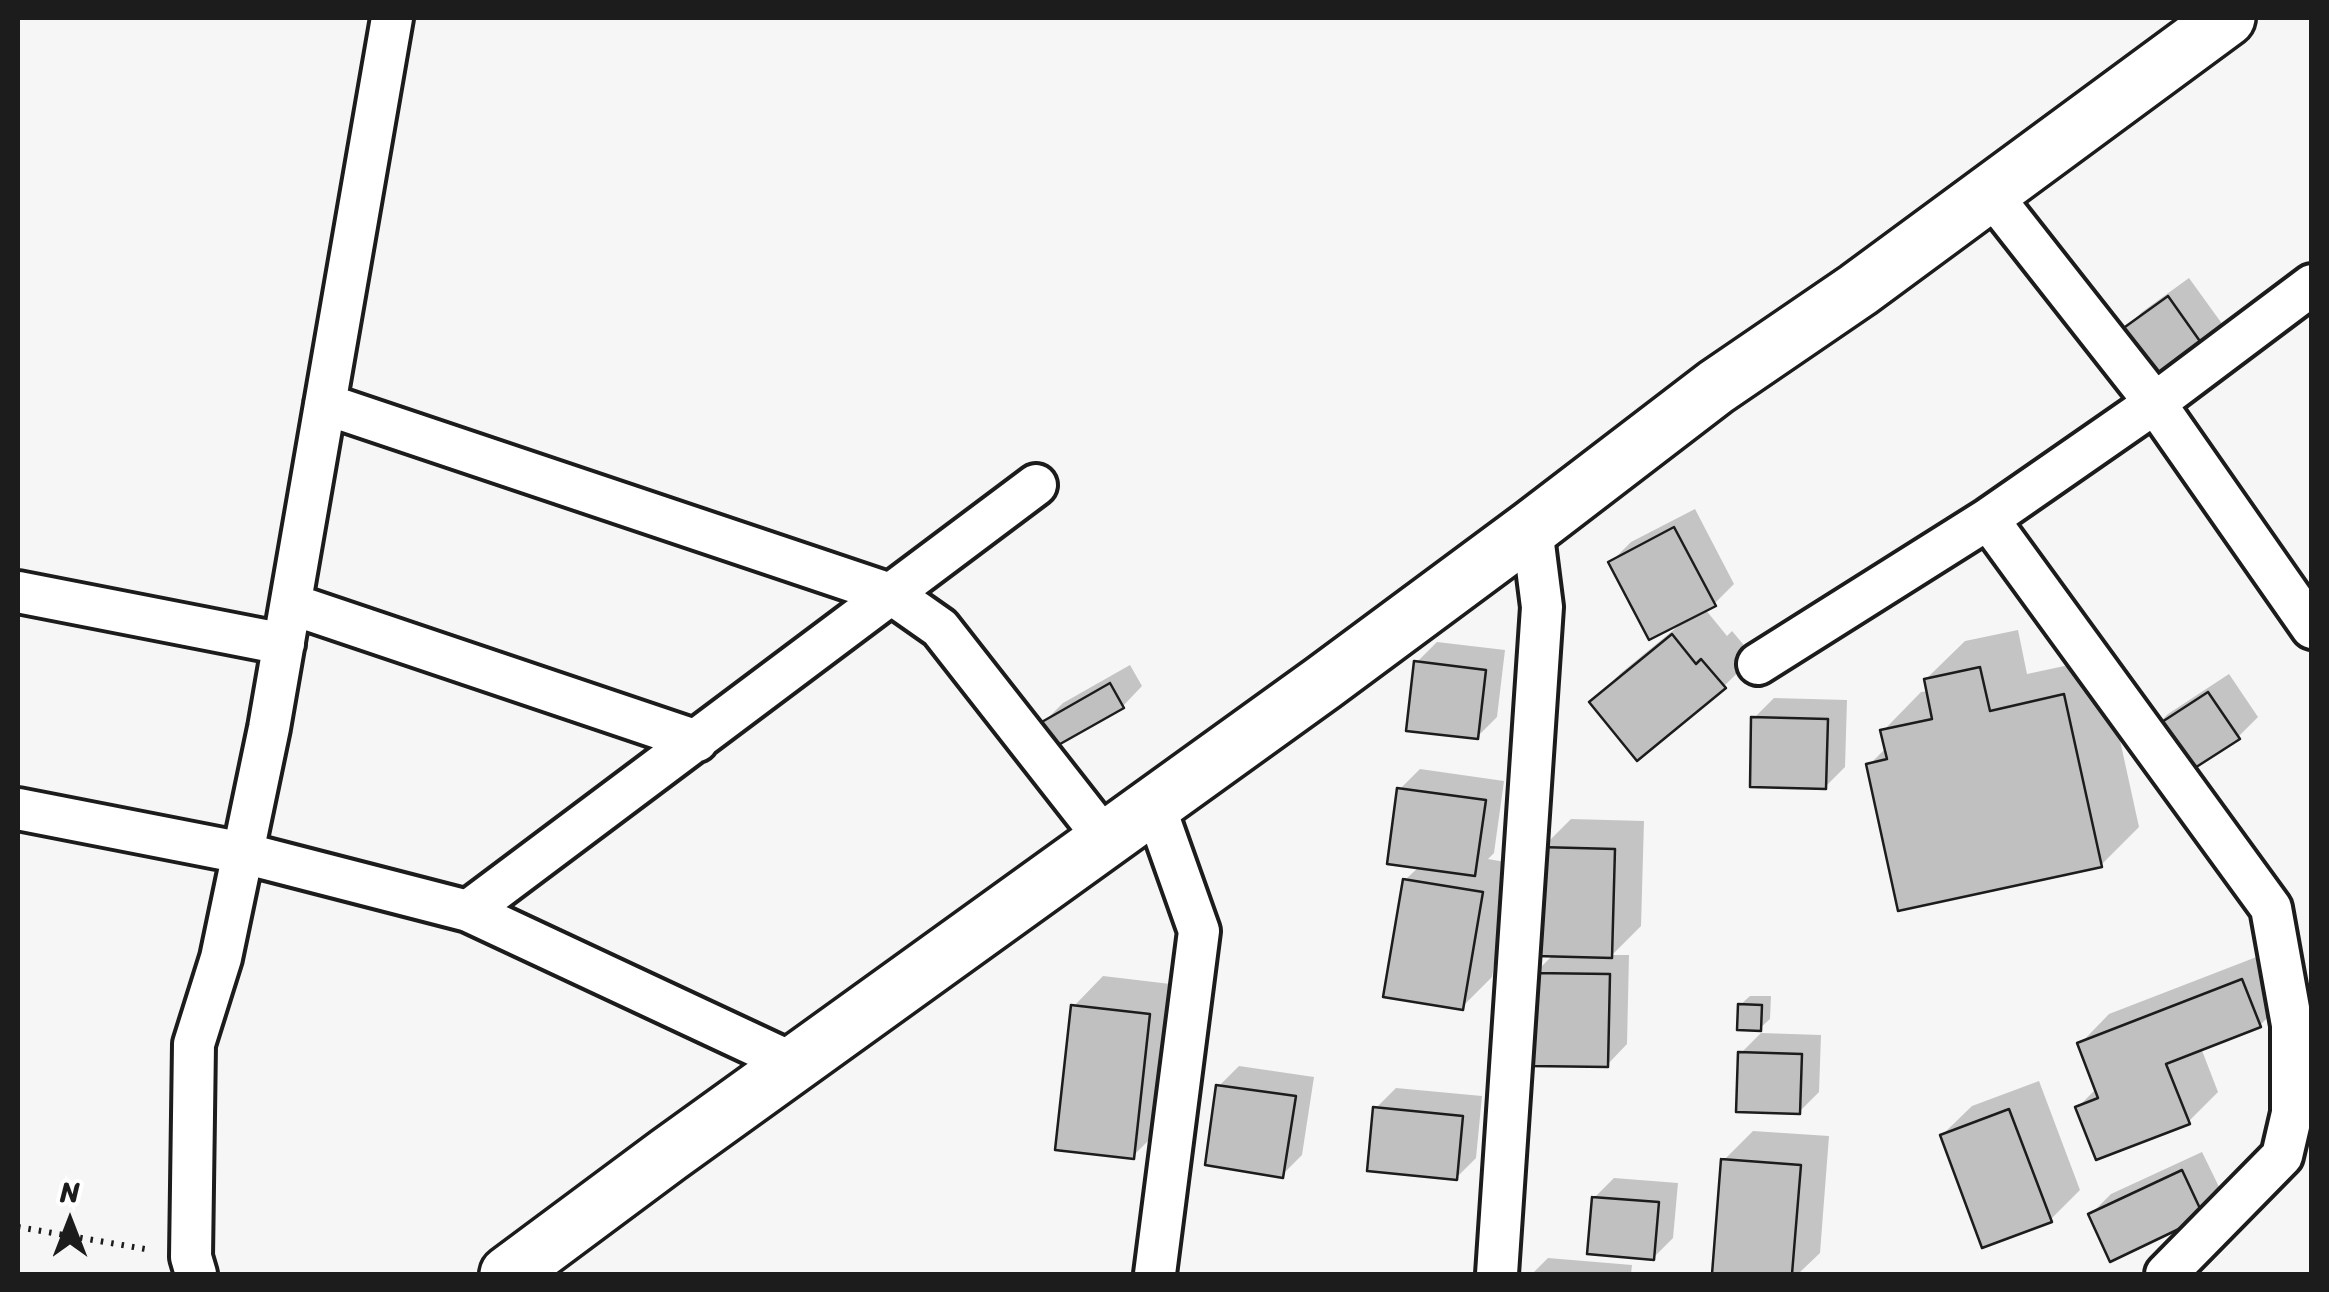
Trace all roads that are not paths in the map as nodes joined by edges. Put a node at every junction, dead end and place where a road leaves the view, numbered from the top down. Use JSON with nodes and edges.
{"nodes":[{"id":1,"x":392,"y":18,"type":"edge"},
{"id":2,"x":2226,"y":18,"type":"edge"},
{"id":3,"x":1990,"y":192,"type":"junction"},
{"id":4,"x":2312,"y":285,"type":"edge"},
{"id":5,"x":2154,"y":403,"type":"junction"},
{"id":6,"x":325,"y":404,"type":"junction"},
{"id":7,"x":1036,"y":485,"type":"dead end"},
{"id":8,"x":1988,"y":519,"type":"junction"},
{"id":9,"x":1532,"y":528,"type":"junction"},
{"id":10,"x":18,"y":592,"type":"edge"},
{"id":11,"x":892,"y":595,"type":"junction"},
{"id":12,"x":291,"y":604,"type":"junction"},
{"id":13,"x":2312,"y":628,"type":"edge"},
{"id":14,"x":284,"y":644,"type":"junction"},
{"id":15,"x":1758,"y":664,"type":"dead end"},
{"id":16,"x":696,"y":742,"type":"junction"},
{"id":17,"x":1154,"y":804,"type":"junction"},
{"id":18,"x":18,"y":809,"type":"edge"},
{"id":19,"x":1106,"y":840,"type":"junction"},
{"id":20,"x":243,"y":853,"type":"junction"},
{"id":21,"x":468,"y":911,"type":"junction"},
{"id":22,"x":795,"y":1064,"type":"junction"},
{"id":23,"x":194,"y":1266,"type":"edge"},
{"id":24,"x":508,"y":1274,"type":"edge"},
{"id":25,"x":1155,"y":1274,"type":"edge"},
{"id":26,"x":1497,"y":1274,"type":"edge"},
{"id":27,"x":2166,"y":1274,"type":"edge"}],
"edges":[{"from":1,"to":6,"type":"street"},
{"from":2,"to":3,"type":"main road"},
{"from":3,"to":5,"type":"street"},
{"from":3,"to":9,"type":"main road"},
{"from":4,"to":5,"type":"street"},
{"from":5,"to":8,"type":"street"},
{"from":5,"to":13,"type":"street"},
{"from":6,"to":11,"type":"street"},
{"from":6,"to":12,"type":"street"},
{"from":7,"to":11,"type":"street"},
{"from":8,"to":15,"type":"street"},
{"from":8,"to":27,"type":"street"},
{"from":9,"to":17,"type":"main road"},
{"from":9,"to":26,"type":"street"},
{"from":10,"to":14,"type":"street"},
{"from":11,"to":16,"type":"street"},
{"from":11,"to":19,"type":"street"},
{"from":12,"to":14,"type":"street"},
{"from":12,"to":16,"type":"street"},
{"from":14,"to":20,"type":"street"},
{"from":16,"to":21,"type":"street"},
{"from":17,"to":19,"type":"main road"},
{"from":17,"to":25,"type":"street"},
{"from":18,"to":20,"type":"street"},
{"from":19,"to":22,"type":"main road"},
{"from":20,"to":21,"type":"street"},
{"from":20,"to":23,"type":"street"},
{"from":21,"to":22,"type":"street"},
{"from":22,"to":24,"type":"main road"}]}
